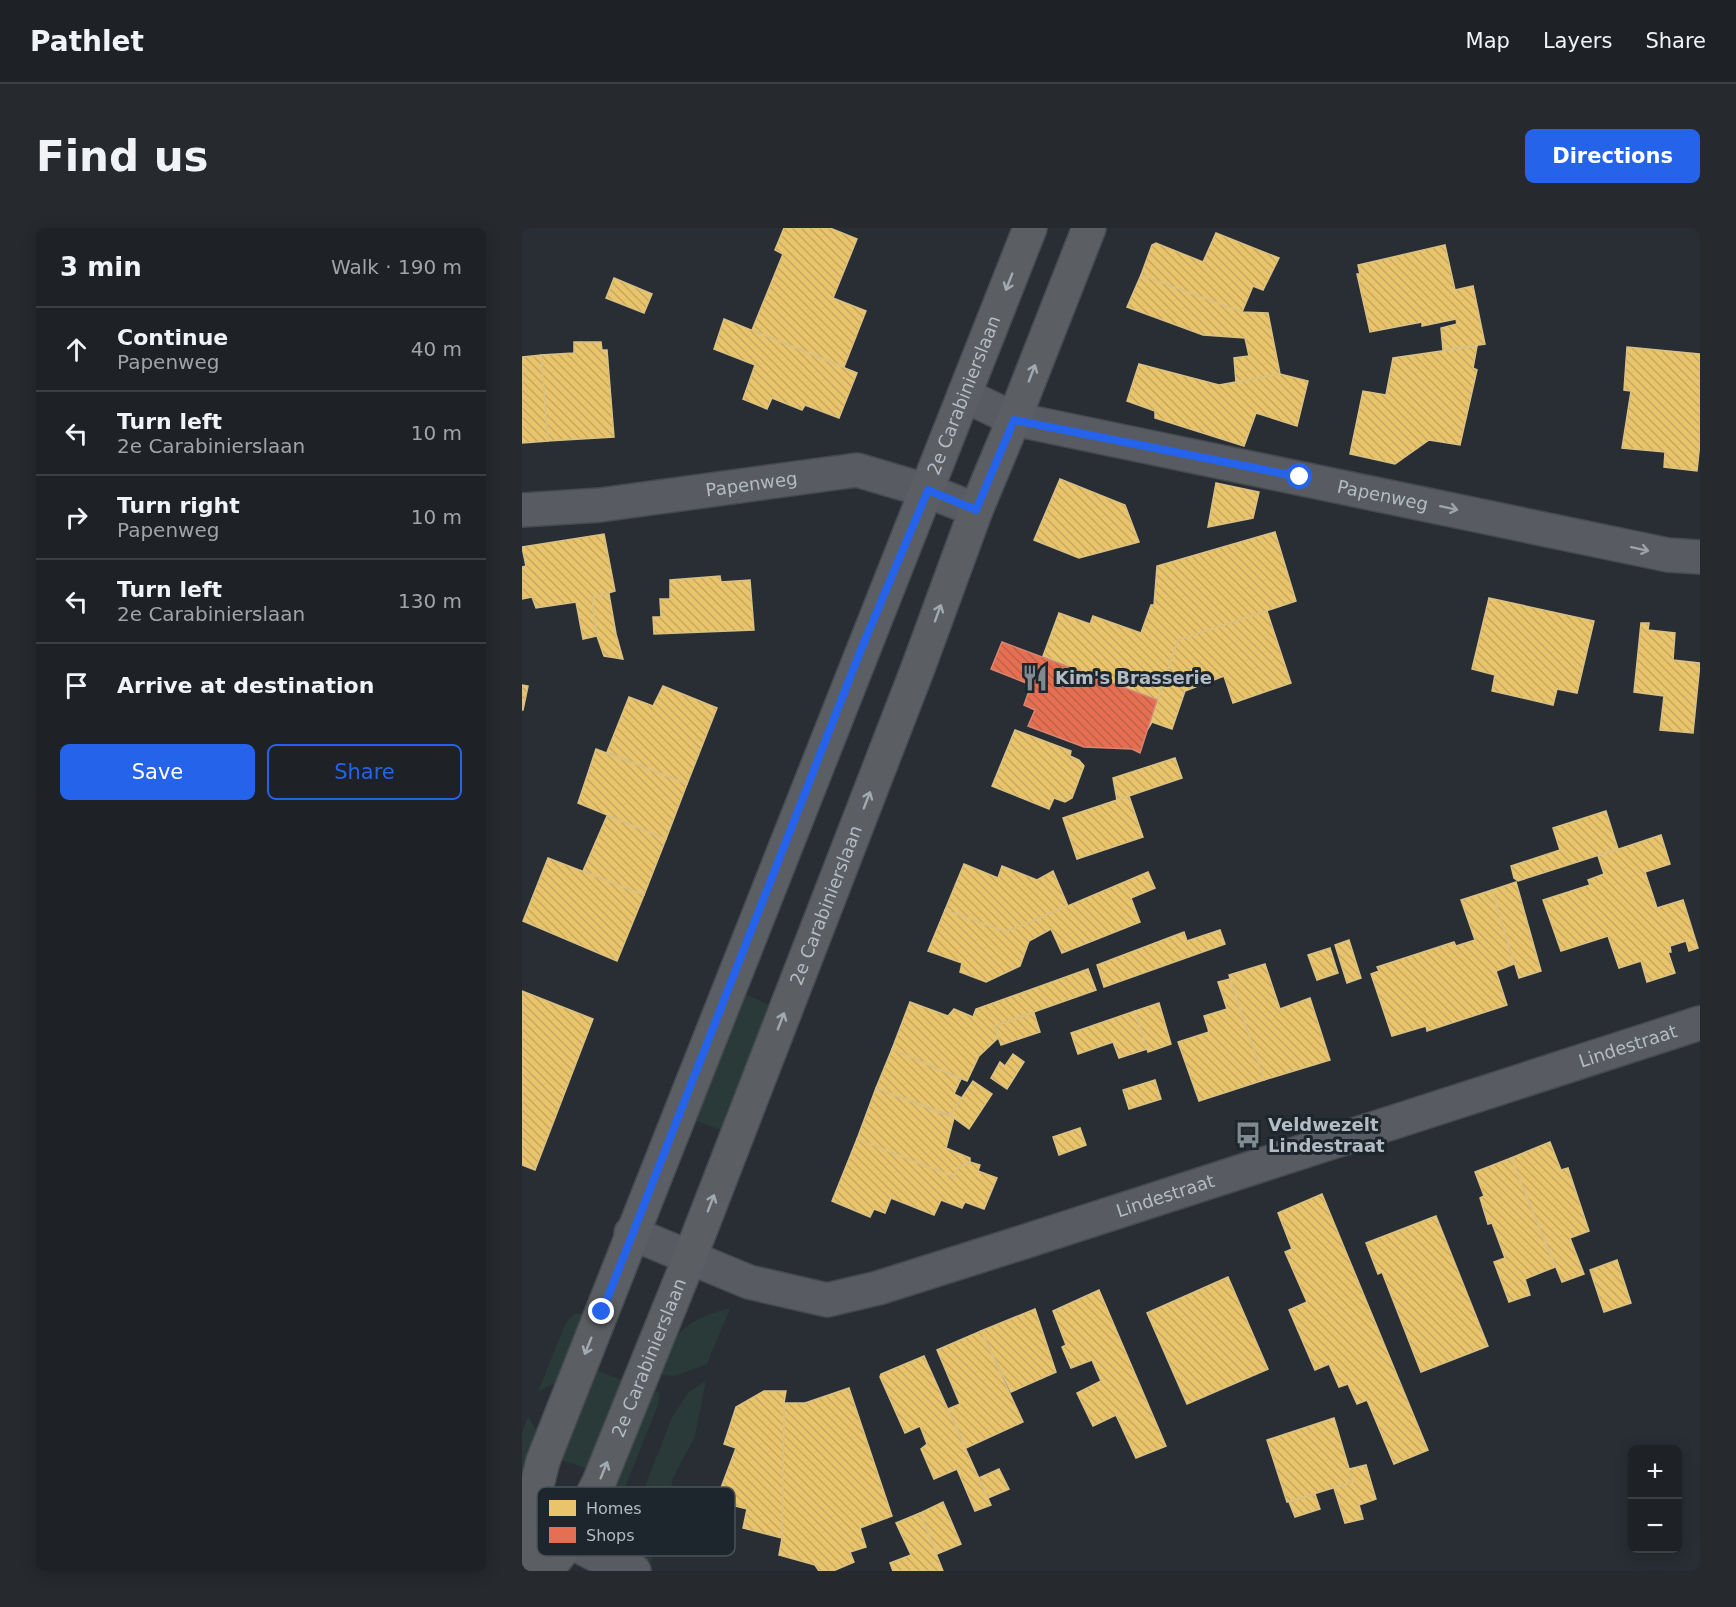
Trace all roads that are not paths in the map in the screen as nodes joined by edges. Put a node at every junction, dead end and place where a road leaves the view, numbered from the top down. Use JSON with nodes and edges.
{"nodes":[{"id":1,"x":1030,"y":228,"type":"edge"},
{"id":2,"x":1089,"y":228,"type":"edge"},
{"id":3,"x":964,"y":395,"type":"junction"},
{"id":4,"x":1014,"y":420,"type":"junction"},
{"id":5,"x":928,"y":490,"type":"junction"},
{"id":6,"x":522,"y":510,"type":"edge"},
{"id":7,"x":976,"y":510,"type":"junction"},
{"id":8,"x":1700,"y":557,"type":"edge"},
{"id":9,"x":1700,"y":1023,"type":"edge"},
{"id":10,"x":631,"y":1233,"type":"junction"},
{"id":11,"x":690,"y":1257,"type":"junction"},
{"id":12,"x":596,"y":1487,"type":"edge"},
{"id":13,"x":529,"y":1517,"type":"junction"},
{"id":14,"x":537,"y":1522,"type":"edge"},
{"id":15,"x":558,"y":1556,"type":"edge"},
{"id":16,"x":596,"y":1556,"type":"edge"},
{"id":17,"x":523,"y":1571,"type":"edge"},
{"id":18,"x":546,"y":1571,"type":"edge"},
{"id":19,"x":634,"y":1571,"type":"edge"}],
"edges":[{"from":1,"to":3,"type":"main road","name":"2e Carabinierslaan","one_way":true},
{"from":4,"to":2,"type":"main road","name":"2e Carabinierslaan","one_way":true},
{"from":3,"to":4,"type":"street","name":"Papenweg"},
{"from":3,"to":5,"type":"main road","name":"2e Carabinierslaan"},
{"from":4,"to":7,"type":"main road","name":"2e Carabinierslaan"},
{"from":4,"to":8,"type":"street","name":"Papenweg","one_way":true},
{"from":5,"to":6,"type":"street","name":"Papenweg"},
{"from":5,"to":7,"type":"street","name":"Papenweg"},
{"from":5,"to":10,"type":"main road","name":"2e Carabinierslaan"},
{"from":11,"to":7,"type":"main road","name":"2e Carabinierslaan","one_way":true},
{"from":9,"to":11,"type":"street","name":"Lindestraat"},
{"from":10,"to":11,"type":"street","name":"Lindestraat"},
{"from":10,"to":13,"type":"main road","name":"2e Carabinierslaan","one_way":true},
{"from":12,"to":11,"type":"main road","name":"2e Carabinierslaan","one_way":true},
{"from":13,"to":14,"type":"street"},
{"from":13,"to":17,"type":"main road","name":"2e Carabinierslaan"},
{"from":15,"to":18,"type":"main road","name":"2e Carabinierslaan"},
{"from":16,"to":19,"type":"street"}]}
